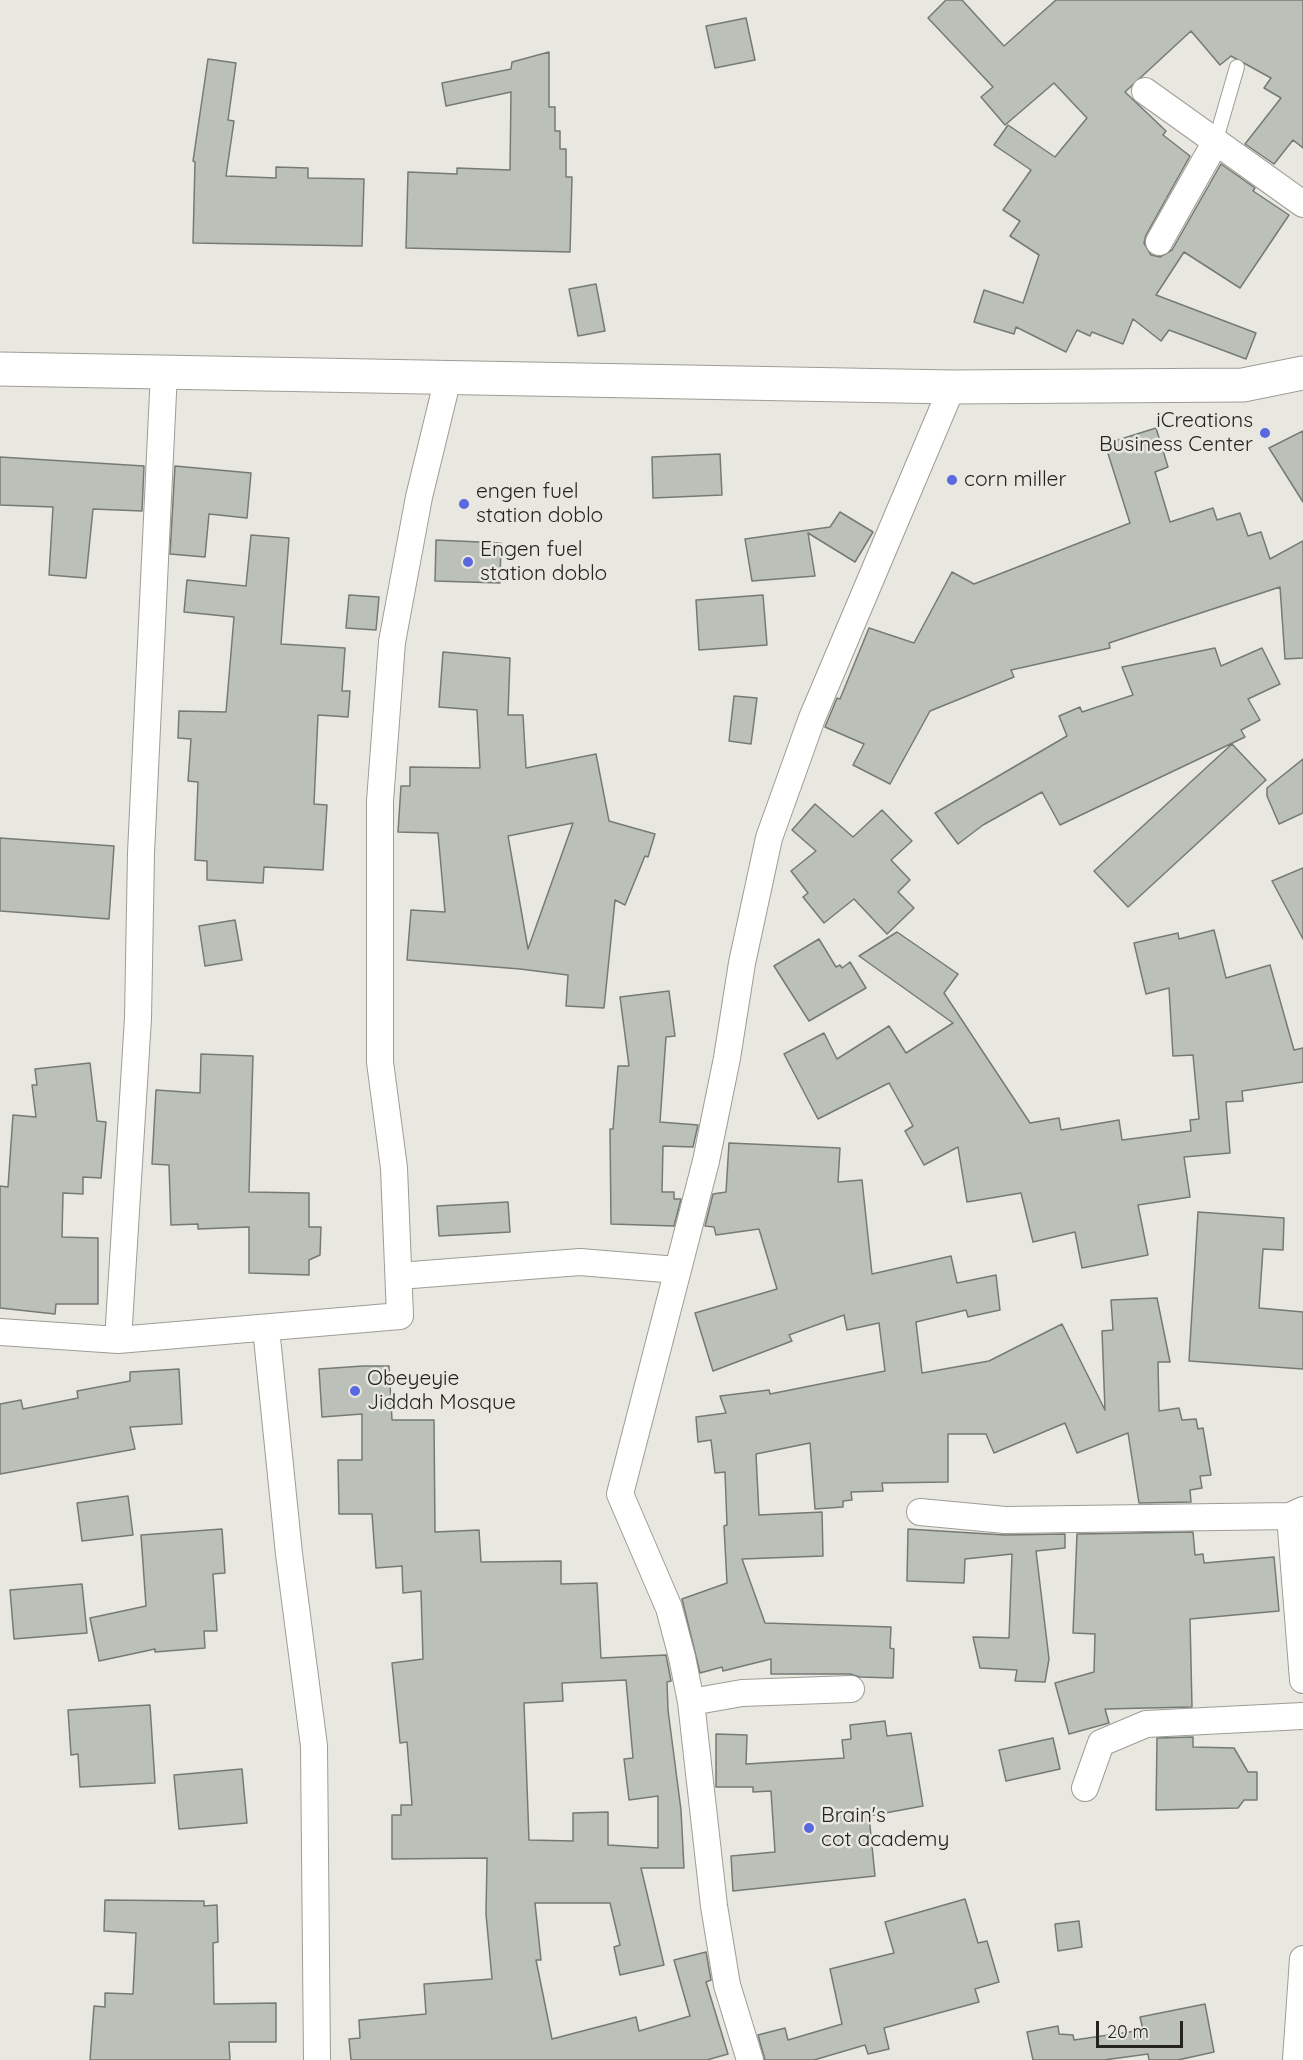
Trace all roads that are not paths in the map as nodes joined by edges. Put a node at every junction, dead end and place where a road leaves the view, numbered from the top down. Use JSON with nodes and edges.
{"nodes":[{"id":1,"x":1237,"y":67,"type":"dead end"},
{"id":2,"x":1145,"y":91,"type":"dead end"},
{"id":3,"x":1215,"y":144,"type":"junction"},
{"id":4,"x":1303,"y":204,"type":"edge"},
{"id":5,"x":1159,"y":242,"type":"dead end"},
{"id":6,"x":0,"y":369,"type":"edge"},
{"id":7,"x":164,"y":372,"type":"junction"},
{"id":8,"x":1303,"y":373,"type":"edge"},
{"id":9,"x":448,"y":378,"type":"junction"},
{"id":10,"x":952,"y":387,"type":"junction"},
{"id":11,"x":677,"y":1270,"type":"junction"},
{"id":12,"x":399,"y":1276,"type":"junction"},
{"id":13,"x":266,"y":1328,"type":"junction"},
{"id":14,"x":0,"y":1332,"type":"edge"},
{"id":15,"x":118,"y":1340,"type":"junction"},
{"id":16,"x":920,"y":1512,"type":"dead end"},
{"id":17,"x":1297,"y":1513,"type":"edge"},
{"id":18,"x":1303,"y":1680,"type":"edge"},
{"id":19,"x":851,"y":1689,"type":"dead end"},
{"id":20,"x":691,"y":1702,"type":"junction"},
{"id":21,"x":1303,"y":1716,"type":"edge"},
{"id":22,"x":1085,"y":1788,"type":"dead end"},
{"id":23,"x":1303,"y":1959,"type":"edge"},
{"id":24,"x":317,"y":2060,"type":"edge"},
{"id":25,"x":750,"y":2060,"type":"edge"},
{"id":26,"x":1296,"y":2060,"type":"edge"}],
"edges":[{"from":1,"to":3,"type":"lane"},
{"from":2,"to":3,"type":"street"},
{"from":3,"to":4,"type":"street"},
{"from":3,"to":5,"type":"street"},
{"from":6,"to":7,"type":"main road"},
{"from":7,"to":9,"type":"main road"},
{"from":7,"to":15,"type":"street"},
{"from":8,"to":10,"type":"main road"},
{"from":9,"to":10,"type":"main road"},
{"from":9,"to":12,"type":"street"},
{"from":10,"to":11,"type":"street"},
{"from":11,"to":12,"type":"street"},
{"from":11,"to":20,"type":"street"},
{"from":12,"to":13,"type":"street"},
{"from":13,"to":15,"type":"street"},
{"from":13,"to":24,"type":"street"},
{"from":14,"to":15,"type":"street"},
{"from":16,"to":17,"type":"street"},
{"from":17,"to":18,"type":"street"},
{"from":19,"to":20,"type":"street"},
{"from":20,"to":25,"type":"street"},
{"from":21,"to":22,"type":"street"},
{"from":23,"to":26,"type":"street"}]}
